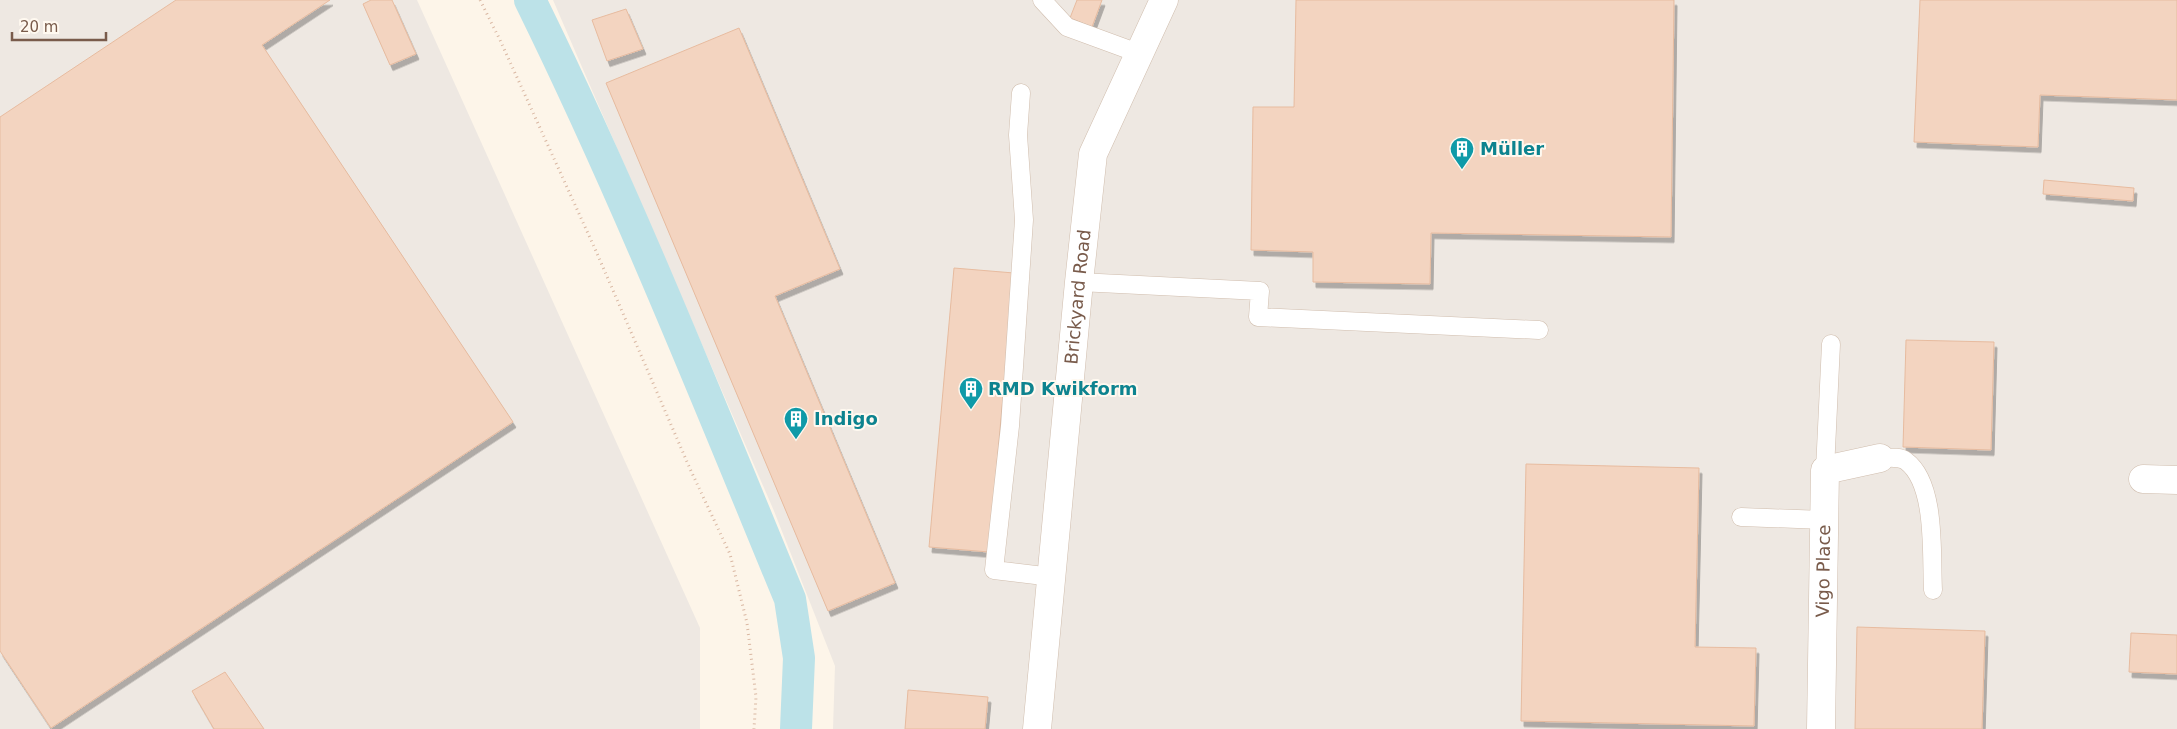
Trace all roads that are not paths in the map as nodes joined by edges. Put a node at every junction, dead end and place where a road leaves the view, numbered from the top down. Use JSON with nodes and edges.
{"nodes":[{"id":1,"x":1042,"y":0,"type":"edge"},
{"id":2,"x":1164,"y":0,"type":"edge"},
{"id":3,"x":1138,"y":53,"type":"junction"},
{"id":4,"x":1021,"y":94,"type":"dead end"},
{"id":5,"x":1079,"y":282,"type":"junction"},
{"id":6,"x":1539,"y":330,"type":"dead end"},
{"id":7,"x":1830,"y":344,"type":"dead end"},
{"id":8,"x":1880,"y":458,"type":"joint"},
{"id":9,"x":1825,"y":470,"type":"junction"},
{"id":10,"x":2143,"y":479,"type":"dead end"},
{"id":11,"x":2177,"y":480,"type":"edge"},
{"id":12,"x":1741,"y":517,"type":"dead end"},
{"id":13,"x":1824,"y":520,"type":"junction"},
{"id":14,"x":1052,"y":577,"type":"junction"},
{"id":15,"x":1932,"y":590,"type":"dead end"},
{"id":16,"x":1037,"y":729,"type":"edge"},
{"id":17,"x":1821,"y":729,"type":"edge"}],
"edges":[{"from":1,"to":3,"type":"lane"},
{"from":2,"to":3,"type":"street","name":"Brickyard Road"},
{"from":3,"to":5,"type":"street","name":"Brickyard Road"},
{"from":4,"to":14,"type":"lane"},
{"from":5,"to":6,"type":"lane"},
{"from":5,"to":14,"type":"street","name":"Brickyard Road"},
{"from":7,"to":9,"type":"lane"},
{"from":8,"to":9,"type":"street"},
{"from":8,"to":15,"type":"lane"},
{"from":9,"to":13,"type":"street","name":"Vigo Place"},
{"from":10,"to":11,"type":"street"},
{"from":12,"to":13,"type":"lane"},
{"from":13,"to":17,"type":"street","name":"Vigo Place"},
{"from":14,"to":16,"type":"street","name":"Brickyard Road"}]}
